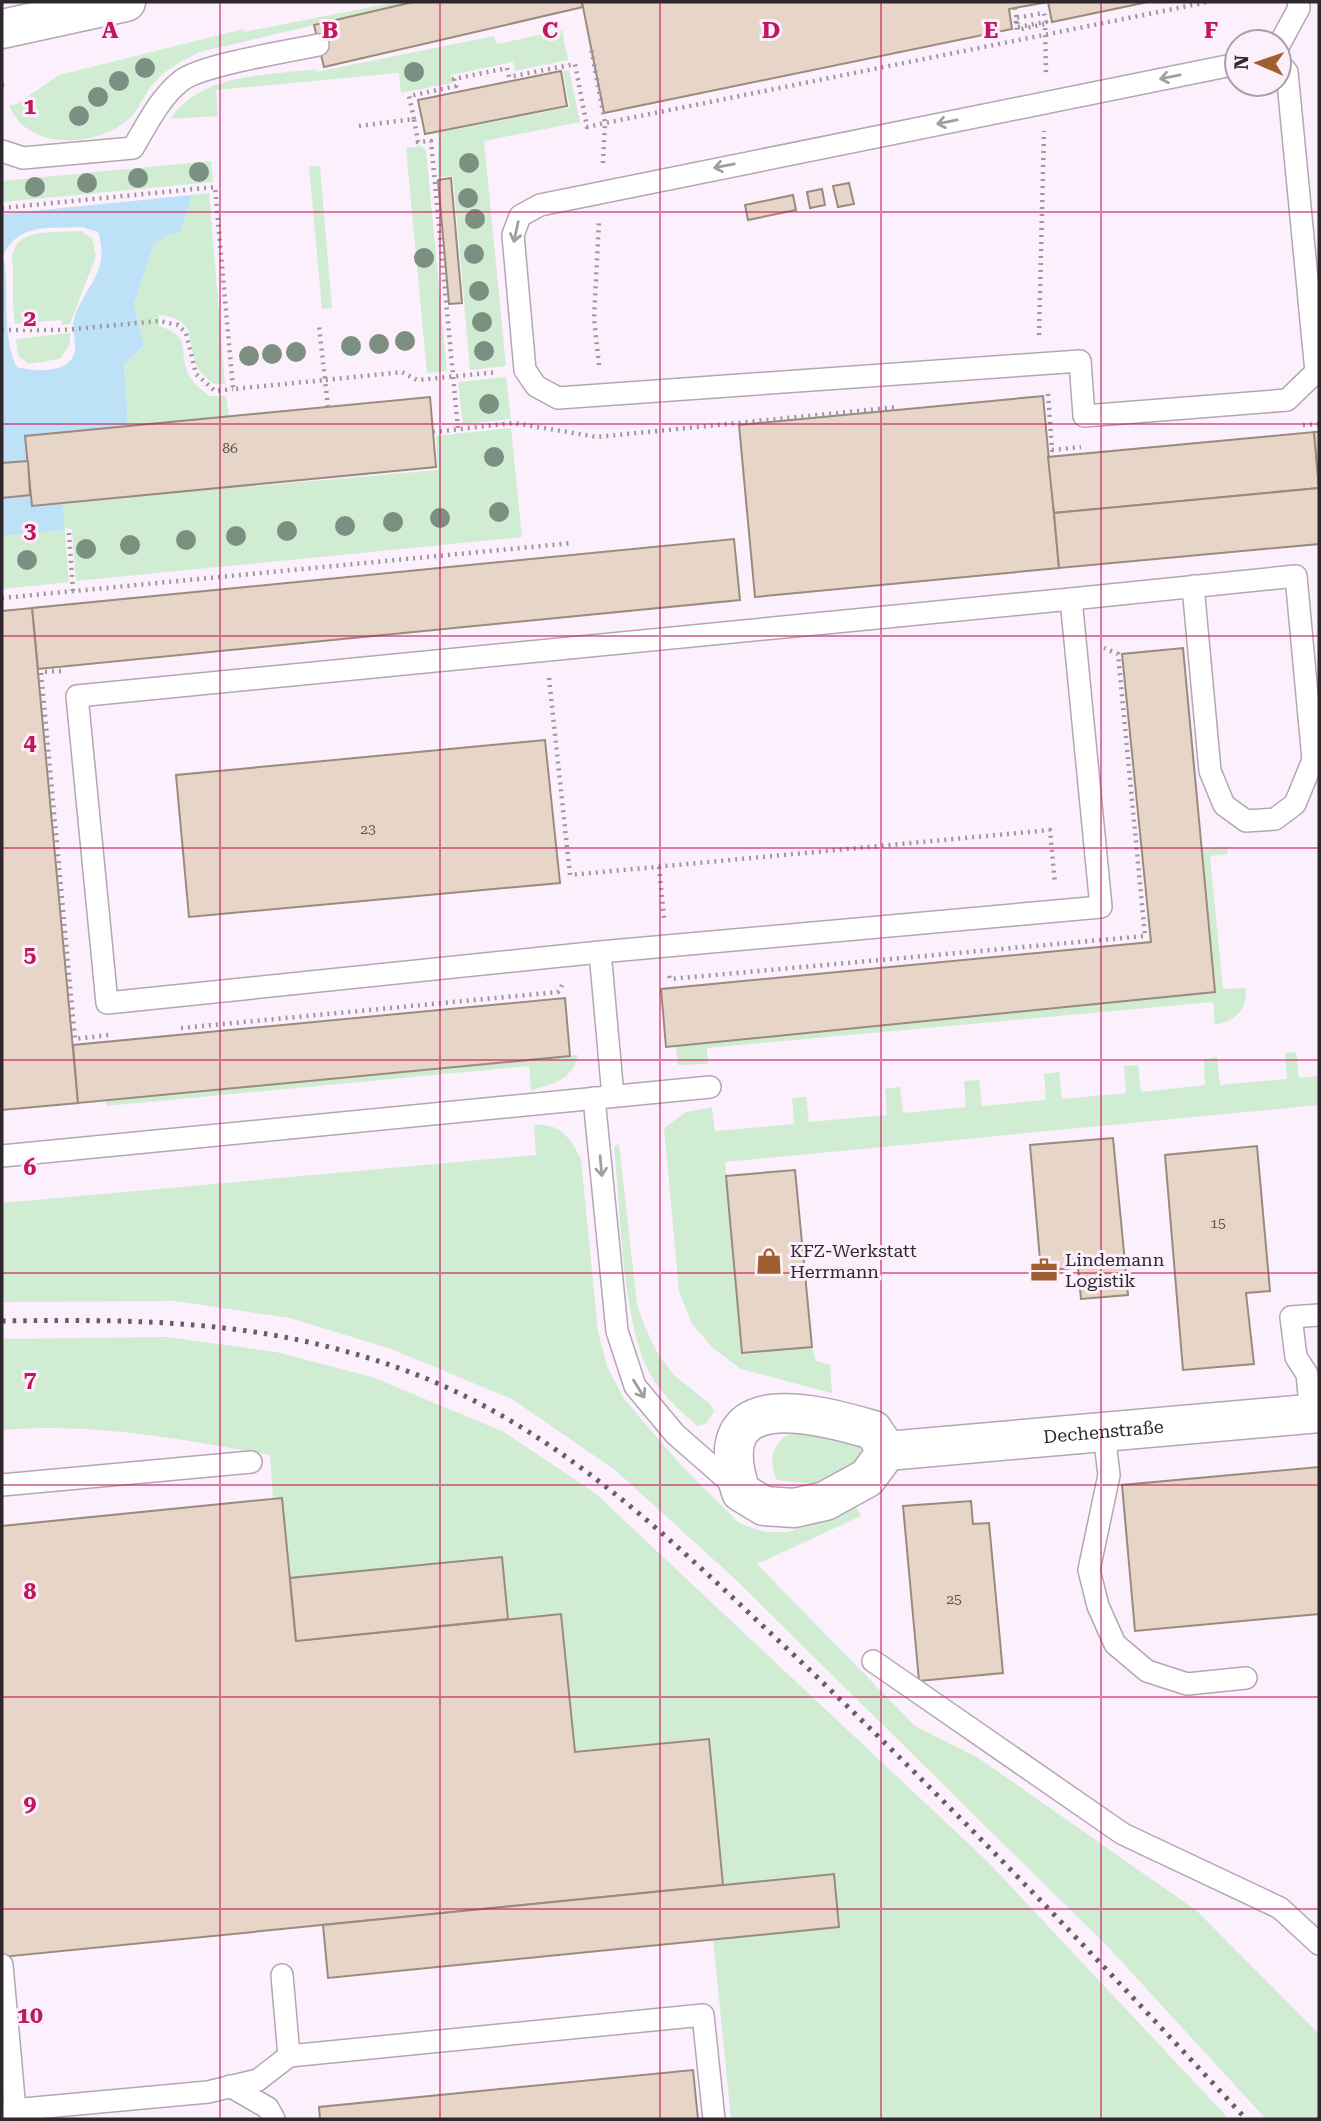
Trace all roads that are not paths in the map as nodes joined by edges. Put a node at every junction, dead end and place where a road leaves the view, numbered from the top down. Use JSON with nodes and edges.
{"nodes":[{"id":1,"x":126,"y":2,"type":"edge"},
{"id":2,"x":1298,"y":2,"type":"edge"},
{"id":3,"x":1288,"y":28,"type":"edge"},
{"id":4,"x":2,"y":29,"type":"edge"},
{"id":5,"x":318,"y":45,"type":"dead end"},
{"id":6,"x":1223,"y":67,"type":"edge"},
{"id":7,"x":1290,"y":98,"type":"edge"},
{"id":8,"x":2,"y":151,"type":"edge"},
{"id":9,"x":1193,"y":586,"type":"junction"},
{"id":10,"x":1071,"y":599,"type":"junction"},
{"id":11,"x":600,"y":952,"type":"junction"},
{"id":12,"x":710,"y":1087,"type":"dead end"},
{"id":13,"x":604,"y":1097,"type":"junction"},
{"id":14,"x":2,"y":1156,"type":"edge"},
{"id":15,"x":1319,"y":1315,"type":"edge"},
{"id":16,"x":1315,"y":1414,"type":"edge"},
{"id":17,"x":1104,"y":1433,"type":"junction"},
{"id":18,"x":887,"y":1451,"type":"junction"},
{"id":19,"x":251,"y":1462,"type":"dead end"},
{"id":20,"x":2,"y":1485,"type":"edge"},
{"id":21,"x":741,"y":1492,"type":"junction"},
{"id":22,"x":873,"y":1661,"type":"dead end"},
{"id":23,"x":1246,"y":1678,"type":"dead end"},
{"id":24,"x":1319,"y":1944,"type":"edge"},
{"id":25,"x":2,"y":1965,"type":"edge"},
{"id":26,"x":282,"y":1975,"type":"dead end"},
{"id":27,"x":289,"y":2056,"type":"junction"},
{"id":28,"x":230,"y":2087,"type":"junction"},
{"id":29,"x":8,"y":2110,"type":"edge"},
{"id":30,"x":274,"y":2119,"type":"edge"},
{"id":31,"x":714,"y":2119,"type":"edge"}],
"edges":[{"from":1,"to":4,"type":"street"},
{"from":2,"to":3,"type":"lane"},
{"from":5,"to":8,"type":"lane"},
{"from":6,"to":7,"type":"lane","one_way":true},
{"from":9,"to":9,"type":"lane"},
{"from":9,"to":10,"type":"lane"},
{"from":10,"to":11,"type":"lane"},
{"from":10,"to":11,"type":"lane"},
{"from":11,"to":13,"type":"lane"},
{"from":12,"to":13,"type":"lane"},
{"from":13,"to":14,"type":"lane"},
{"from":13,"to":21,"type":"lane","one_way":true},
{"from":15,"to":16,"type":"lane"},
{"from":16,"to":17,"type":"street","name":"Dechenstraße"},
{"from":17,"to":18,"type":"street","name":"Dechenstraße"},
{"from":17,"to":23,"type":"lane"},
{"from":18,"to":21,"type":"street"},
{"from":18,"to":21,"type":"street"},
{"from":19,"to":20,"type":"lane"},
{"from":22,"to":24,"type":"lane"},
{"from":25,"to":29,"type":"lane"},
{"from":26,"to":27,"type":"lane"},
{"from":27,"to":28,"type":"lane"},
{"from":27,"to":31,"type":"lane"},
{"from":28,"to":29,"type":"lane"},
{"from":28,"to":30,"type":"lane"}]}
